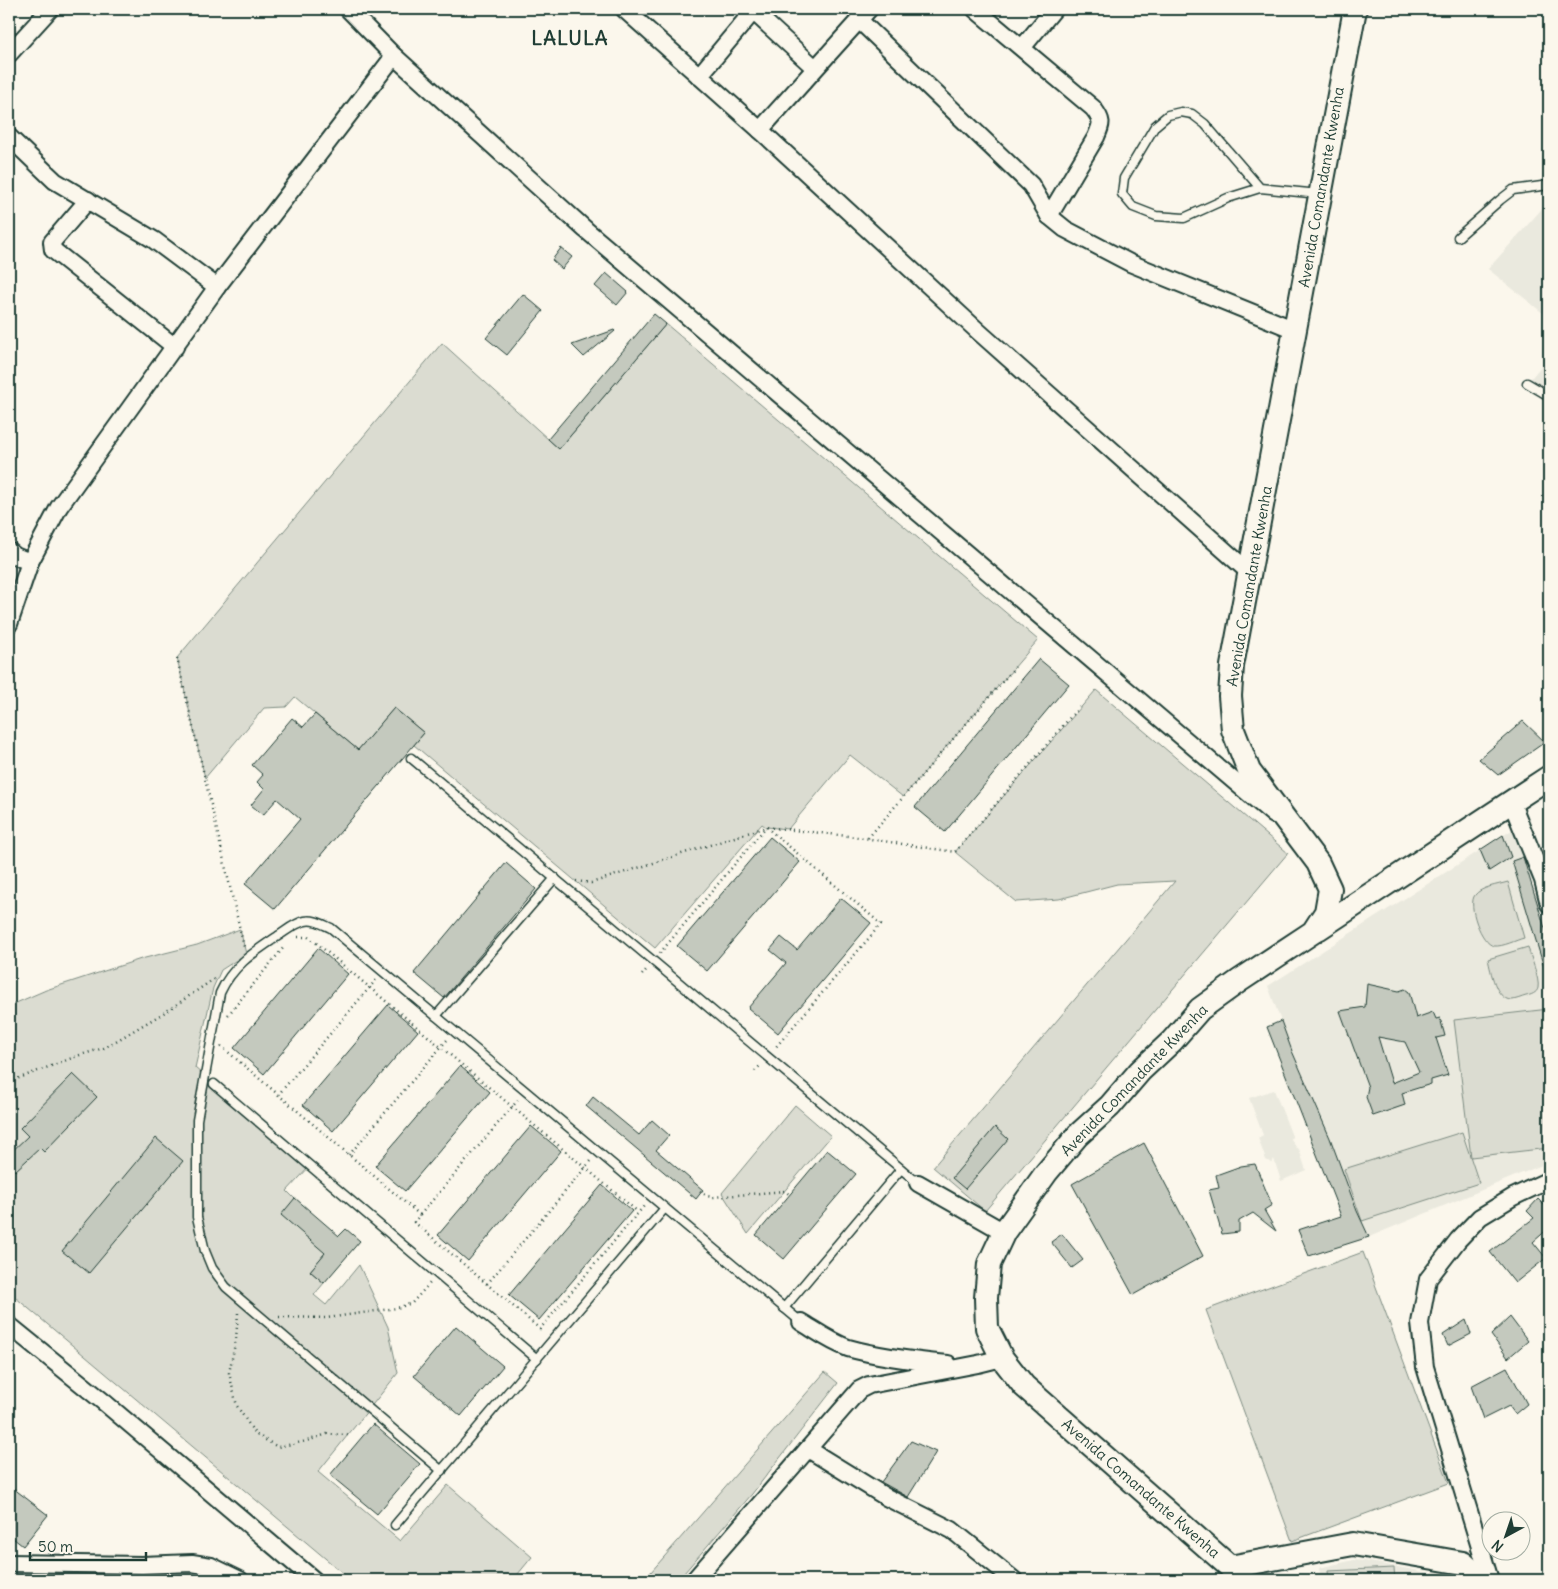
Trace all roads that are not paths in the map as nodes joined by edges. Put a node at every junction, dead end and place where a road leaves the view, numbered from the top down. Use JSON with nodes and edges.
{"nodes":[{"id":1,"x":50,"y":9,"type":"edge"},
{"id":2,"x":624,"y":9,"type":"edge"},
{"id":3,"x":976,"y":9,"type":"edge"},
{"id":4,"x":1054,"y":9,"type":"edge"},
{"id":5,"x":1355,"y":9,"type":"edge"},
{"id":6,"x":754,"y":10,"type":"edge"},
{"id":7,"x":354,"y":11,"type":"edge"},
{"id":8,"x":864,"y":14,"type":"edge"},
{"id":9,"x":1022,"y":48,"type":"junction"},
{"id":10,"x":9,"y":54,"type":"edge"},
{"id":11,"x":394,"y":56,"type":"junction"},
{"id":12,"x":816,"y":68,"type":"junction"},
{"id":13,"x":699,"y":76,"type":"junction"},
{"id":14,"x":760,"y":130,"type":"junction"},
{"id":15,"x":9,"y":137,"type":"edge"},
{"id":16,"x":1549,"y":185,"type":"edge"},
{"id":17,"x":1260,"y":188,"type":"junction"},
{"id":18,"x":1319,"y":194,"type":"junction"},
{"id":19,"x":88,"y":200,"type":"junction"},
{"id":20,"x":1049,"y":216,"type":"junction"},
{"id":21,"x":1458,"y":237,"type":"dead end"},
{"id":22,"x":217,"y":287,"type":"junction"},
{"id":23,"x":1295,"y":330,"type":"junction"},
{"id":24,"x":175,"y":347,"type":"junction"},
{"id":25,"x":1527,"y":383,"type":"dead end"},
{"id":26,"x":1549,"y":396,"type":"edge"},
{"id":27,"x":16,"y":559,"type":"edge"},
{"id":28,"x":1250,"y":573,"type":"junction"},
{"id":29,"x":9,"y":624,"type":"edge"},
{"id":30,"x":411,"y":758,"type":"dead end"},
{"id":31,"x":1549,"y":776,"type":"edge"},
{"id":32,"x":1511,"y":801,"type":"junction"},
{"id":33,"x":1293,"y":831,"type":"junction"},
{"id":34,"x":555,"y":878,"type":"junction"},
{"id":35,"x":1546,"y":878,"type":"edge"},
{"id":36,"x":1549,"y":904,"type":"edge"},
{"id":37,"x":1313,"y":932,"type":"junction"},
{"id":38,"x":436,"y":1016,"type":"junction"},
{"id":39,"x":214,"y":1084,"type":"dead end"},
{"id":40,"x":901,"y":1169,"type":"junction"},
{"id":41,"x":1549,"y":1180,"type":"edge"},
{"id":42,"x":918,"y":1183,"type":"joint"},
{"id":43,"x":665,"y":1208,"type":"junction"},
{"id":44,"x":1004,"y":1232,"type":"junction"},
{"id":45,"x":784,"y":1308,"type":"junction"},
{"id":46,"x":801,"y":1322,"type":"joint"},
{"id":47,"x":9,"y":1326,"type":"edge"},
{"id":48,"x":1002,"y":1358,"type":"junction"},
{"id":49,"x":537,"y":1359,"type":"junction"},
{"id":50,"x":966,"y":1366,"type":"junction"},
{"id":51,"x":808,"y":1449,"type":"junction"},
{"id":52,"x":442,"y":1471,"type":"junction"},
{"id":53,"x":395,"y":1525,"type":"dead end"},
{"id":54,"x":9,"y":1563,"type":"edge"},
{"id":55,"x":1236,"y":1574,"type":"edge"},
{"id":56,"x":240,"y":1580,"type":"edge"},
{"id":57,"x":314,"y":1580,"type":"edge"},
{"id":58,"x":694,"y":1580,"type":"edge"},
{"id":59,"x":1014,"y":1580,"type":"edge"},
{"id":60,"x":1482,"y":1580,"type":"edge"},
{"id":61,"x":1490,"y":1580,"type":"edge"}],
"edges":[{"from":1,"to":10,"type":"street"},
{"from":2,"to":13,"type":"street"},
{"from":3,"to":9,"type":"street"},
{"from":4,"to":9,"type":"street"},
{"from":5,"to":18,"type":"main road","name":"Avenida Comandante Kwenha"},
{"from":6,"to":12,"type":"street"},
{"from":6,"to":13,"type":"street"},
{"from":7,"to":11,"type":"street"},
{"from":8,"to":12,"type":"street"},
{"from":8,"to":20,"type":"street"},
{"from":9,"to":20,"type":"street"},
{"from":11,"to":22,"type":"street"},
{"from":11,"to":33,"type":"street"},
{"from":12,"to":14,"type":"street"},
{"from":13,"to":14,"type":"street"},
{"from":14,"to":28,"type":"street"},
{"from":15,"to":19,"type":"street"},
{"from":16,"to":21,"type":"lane"},
{"from":17,"to":17,"type":"lane"},
{"from":17,"to":18,"type":"lane"},
{"from":18,"to":23,"type":"main road","name":"Avenida Comandante Kwenha"},
{"from":19,"to":22,"type":"street"},
{"from":19,"to":24,"type":"street"},
{"from":20,"to":23,"type":"street"},
{"from":22,"to":24,"type":"street"},
{"from":23,"to":28,"type":"main road","name":"Avenida Comandante Kwenha"},
{"from":24,"to":27,"type":"street"},
{"from":25,"to":26,"type":"lane"},
{"from":27,"to":29,"type":"street"},
{"from":28,"to":33,"type":"main road","name":"Avenida Comandante Kwenha"},
{"from":30,"to":34,"type":"lane"},
{"from":31,"to":32,"type":"main road"},
{"from":32,"to":35,"type":"street"},
{"from":32,"to":37,"type":"main road"},
{"from":33,"to":37,"type":"main road","name":"Avenida Comandante Kwenha"},
{"from":34,"to":38,"type":"lane"},
{"from":34,"to":40,"type":"lane"},
{"from":35,"to":36,"type":"street"},
{"from":37,"to":44,"type":"main road","name":"Avenida Comandante Kwenha"},
{"from":38,"to":43,"type":"lane"},
{"from":38,"to":52,"type":"lane"},
{"from":39,"to":49,"type":"lane"},
{"from":40,"to":42,"type":"lane"},
{"from":40,"to":45,"type":"lane"},
{"from":41,"to":61,"type":"street"},
{"from":42,"to":44,"type":"street"},
{"from":43,"to":45,"type":"lane"},
{"from":43,"to":49,"type":"lane"},
{"from":44,"to":48,"type":"main road","name":"Avenida Comandante Kwenha"},
{"from":45,"to":46,"type":"lane"},
{"from":46,"to":50,"type":"street"},
{"from":47,"to":57,"type":"street"},
{"from":48,"to":50,"type":"street"},
{"from":48,"to":55,"type":"main road","name":"Avenida Comandante Kwenha"},
{"from":49,"to":52,"type":"lane"},
{"from":50,"to":51,"type":"street"},
{"from":51,"to":58,"type":"street"},
{"from":51,"to":59,"type":"street"},
{"from":52,"to":53,"type":"lane"},
{"from":54,"to":56,"type":"street"},
{"from":55,"to":60,"type":"main road"}]}
